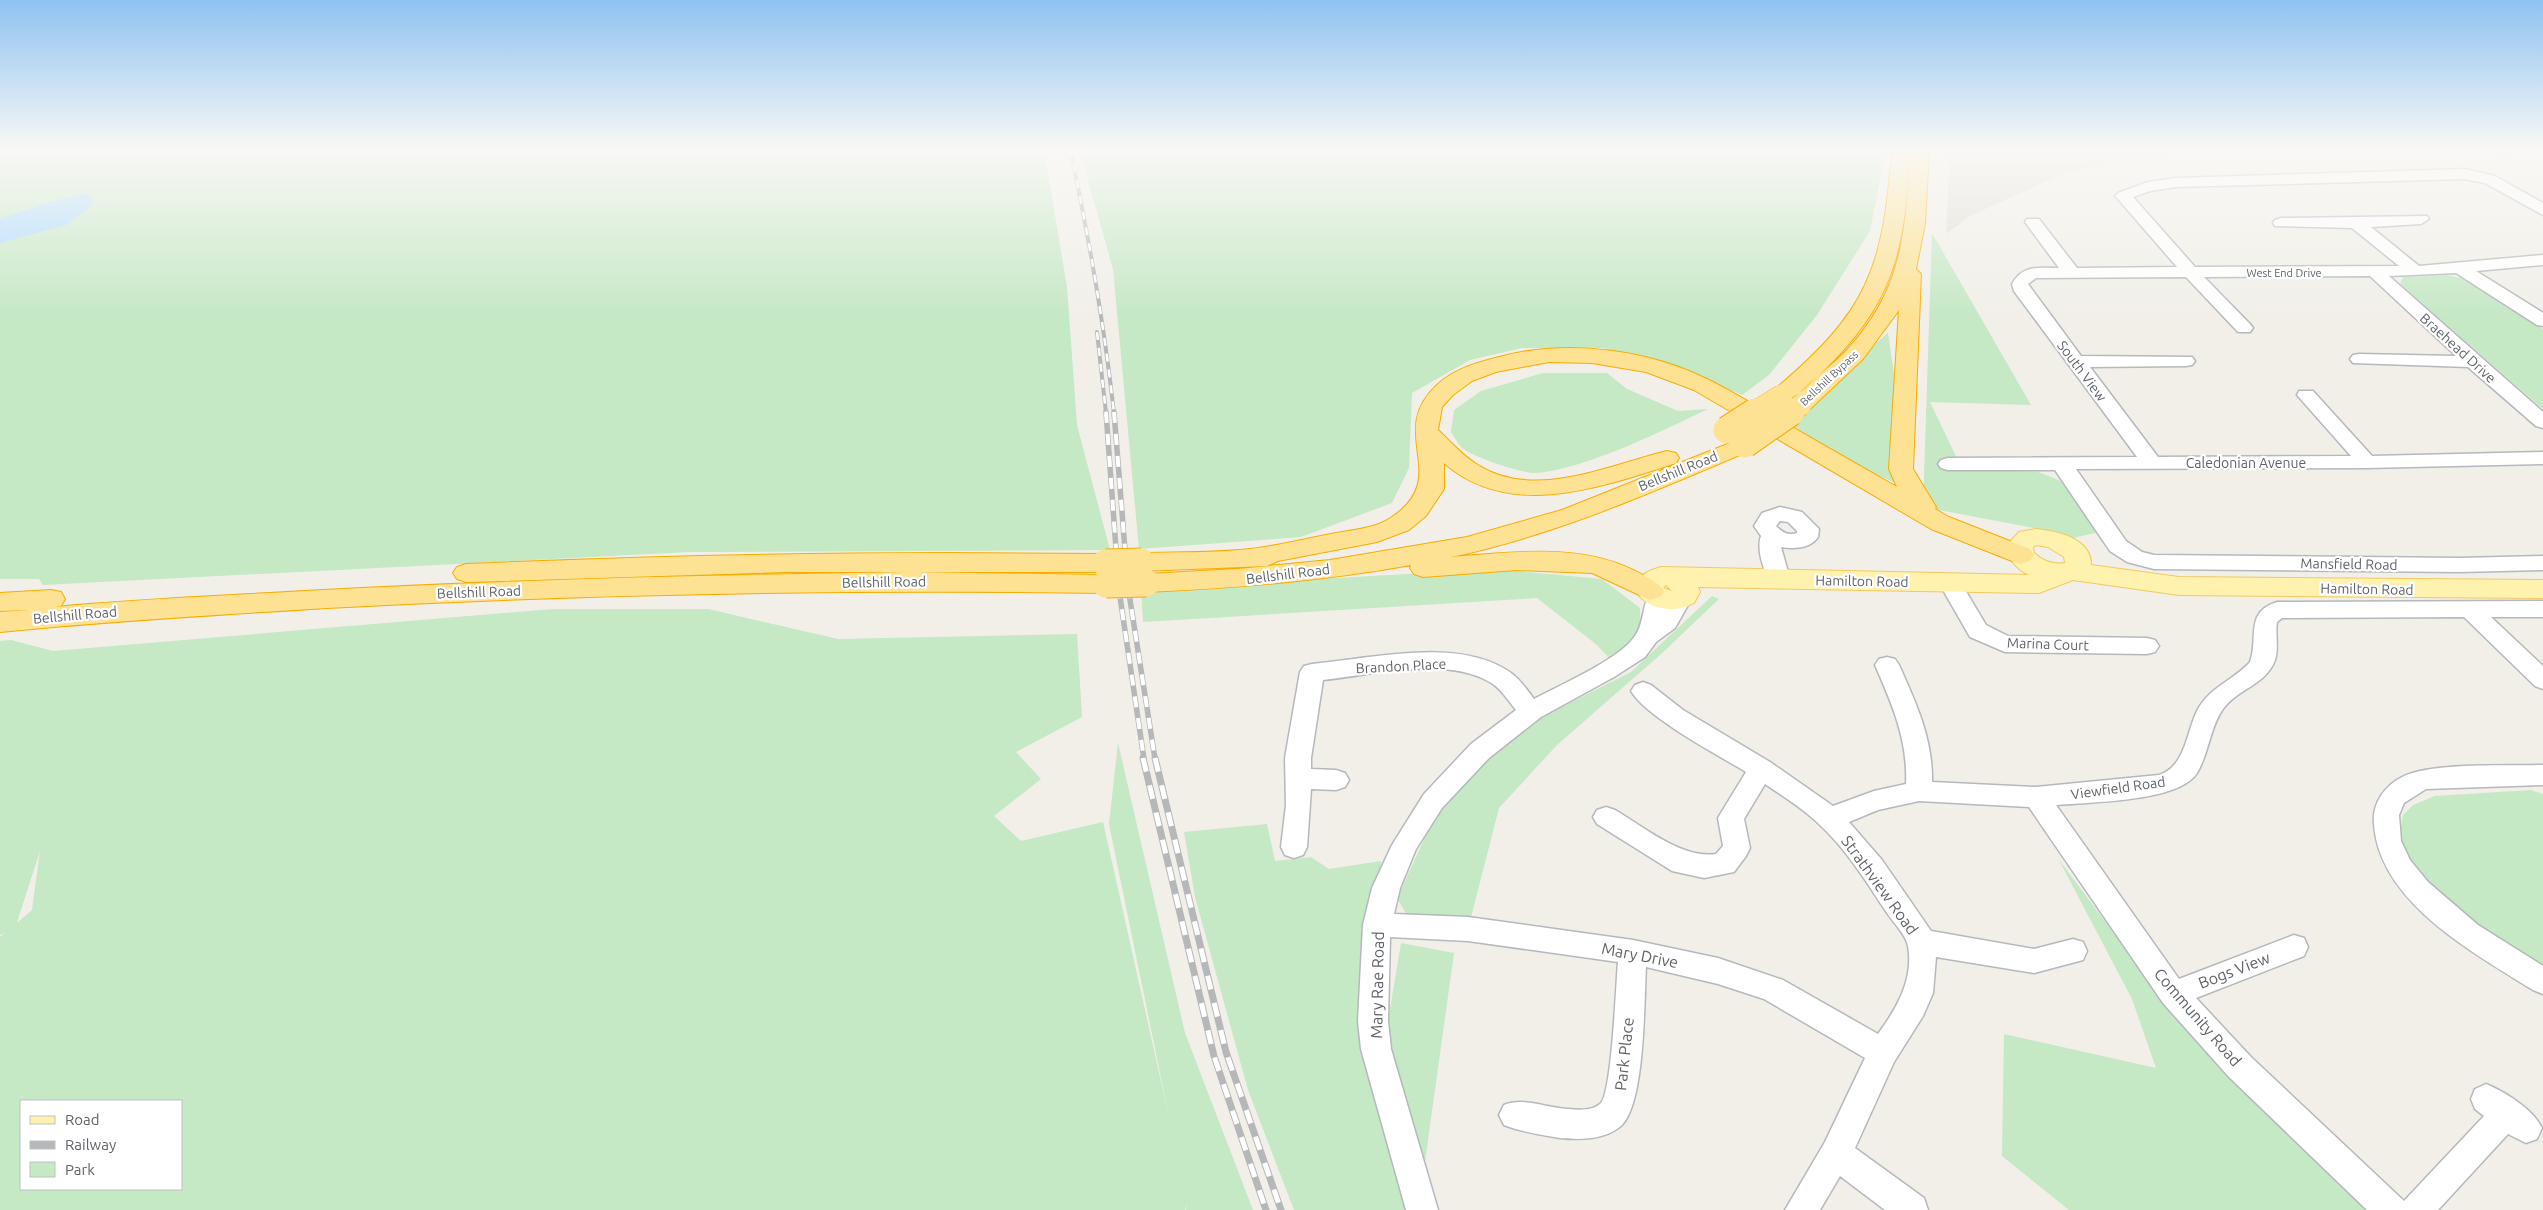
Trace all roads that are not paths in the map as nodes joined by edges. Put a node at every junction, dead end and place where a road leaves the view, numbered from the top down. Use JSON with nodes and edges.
{"nodes":[{"id":1,"x":1896,"y":205,"type":"edge"},
{"id":2,"x":1915,"y":205,"type":"edge"},
{"id":3,"x":2131,"y":205,"type":"edge"},
{"id":4,"x":2422,"y":219,"type":"dead end"},
{"id":5,"x":2033,"y":222,"type":"dead end"},
{"id":6,"x":2281,"y":223,"type":"dead end"},
{"id":7,"x":2356,"y":223,"type":"junction"},
{"id":8,"x":1912,"y":248,"type":"junction"},
{"id":9,"x":2543,"y":260,"type":"edge"},
{"id":10,"x":2459,"y":268,"type":"junction"},
{"id":11,"x":2415,"y":271,"type":"junction"},
{"id":12,"x":2375,"y":272,"type":"junction"},
{"id":13,"x":2072,"y":273,"type":"junction"},
{"id":14,"x":2191,"y":273,"type":"junction"},
{"id":15,"x":2024,"y":277,"type":"joint"},
{"id":16,"x":2543,"y":321,"type":"edge"},
{"id":17,"x":2244,"y":328,"type":"dead end"},
{"id":18,"x":2359,"y":359,"type":"dead end"},
{"id":19,"x":2186,"y":361,"type":"dead end"},
{"id":20,"x":2076,"y":362,"type":"junction"},
{"id":21,"x":2472,"y":362,"type":"junction"},
{"id":22,"x":2306,"y":396,"type":"dead end"},
{"id":23,"x":1791,"y":400,"type":"junction"},
{"id":24,"x":2543,"y":422,"type":"edge"},
{"id":25,"x":1426,"y":431,"type":"junction"},
{"id":26,"x":1736,"y":437,"type":"junction"},
{"id":27,"x":1686,"y":452,"type":"junction"},
{"id":28,"x":2543,"y":458,"type":"edge"},
{"id":29,"x":2367,"y":462,"type":"junction"},
{"id":30,"x":2061,"y":463,"type":"junction"},
{"id":31,"x":2152,"y":463,"type":"junction"},
{"id":32,"x":1948,"y":464,"type":"dead end"},
{"id":33,"x":1891,"y":494,"type":"junction"},
{"id":34,"x":1924,"y":507,"type":"junction"},
{"id":35,"x":1772,"y":535,"type":"dead end"},
{"id":36,"x":2026,"y":552,"type":"junction"},
{"id":37,"x":1249,"y":558,"type":"junction"},
{"id":38,"x":2543,"y":564,"type":"edge"},
{"id":39,"x":2070,"y":565,"type":"junction"},
{"id":40,"x":1144,"y":572,"type":"junction"},
{"id":41,"x":1779,"y":578,"type":"junction"},
{"id":42,"x":1231,"y":580,"type":"junction"},
{"id":43,"x":1950,"y":583,"type":"junction"},
{"id":44,"x":2010,"y":583,"type":"junction"},
{"id":45,"x":2543,"y":589,"type":"edge"},
{"id":46,"x":1669,"y":592,"type":"junction"},
{"id":47,"x":2543,"y":609,"type":"edge"},
{"id":48,"x":2470,"y":610,"type":"junction"},
{"id":49,"x":1,"y":617,"type":"edge"},
{"id":50,"x":2147,"y":646,"type":"dead end"},
{"id":51,"x":1887,"y":665,"type":"dead end"},
{"id":52,"x":2543,"y":680,"type":"edge"},
{"id":53,"x":1644,"y":691,"type":"dead end"},
{"id":54,"x":1532,"y":711,"type":"junction"},
{"id":55,"x":1761,"y":769,"type":"junction"},
{"id":56,"x":2543,"y":775,"type":"edge"},
{"id":57,"x":1298,"y":779,"type":"junction"},
{"id":58,"x":1336,"y":780,"type":"dead end"},
{"id":59,"x":1919,"y":791,"type":"junction"},
{"id":60,"x":2036,"y":797,"type":"junction"},
{"id":61,"x":1606,"y":817,"type":"dead end"},
{"id":62,"x":1830,"y":818,"type":"junction"},
{"id":63,"x":1294,"y":847,"type":"dead end"},
{"id":64,"x":1377,"y":925,"type":"junction"},
{"id":65,"x":1922,"y":942,"type":"junction"},
{"id":66,"x":2294,"y":947,"type":"dead end"},
{"id":67,"x":1633,"y":952,"type":"junction"},
{"id":68,"x":2074,"y":952,"type":"dead end"},
{"id":69,"x":2543,"y":981,"type":"edge"},
{"id":70,"x":2173,"y":994,"type":"junction"},
{"id":71,"x":1884,"y":1052,"type":"junction"},
{"id":72,"x":2506,"y":1114,"type":"dead end"},
{"id":73,"x":1515,"y":1115,"type":"dead end"},
{"id":74,"x":1836,"y":1153,"type":"junction"},
{"id":75,"x":1422,"y":1210,"type":"edge"},
{"id":76,"x":1801,"y":1210,"type":"edge"},
{"id":77,"x":1912,"y":1210,"type":"edge"},
{"id":78,"x":2391,"y":1210,"type":"edge"},
{"id":79,"x":2416,"y":1210,"type":"edge"}],
"edges":[{"from":1,"to":23,"type":"highway","name":"Bellshill Bypass"},
{"from":2,"to":8,"type":"highway","name":"Bellshill Bypass"},
{"from":3,"to":14,"type":"street"},
{"from":4,"to":7,"type":"street"},
{"from":5,"to":13,"type":"street"},
{"from":6,"to":7,"type":"street"},
{"from":7,"to":11,"type":"street"},
{"from":8,"to":23,"type":"highway","name":"Bellshill Bypass"},
{"from":8,"to":34,"type":"highway"},
{"from":9,"to":10,"type":"street","name":"West End Drive"},
{"from":10,"to":11,"type":"street","name":"West End Drive"},
{"from":10,"to":16,"type":"street"},
{"from":11,"to":12,"type":"street","name":"West End Drive"},
{"from":12,"to":14,"type":"street","name":"West End Drive"},
{"from":12,"to":21,"type":"street","name":"Braehead Drive"},
{"from":13,"to":14,"type":"street","name":"West End Drive"},
{"from":13,"to":15,"type":"street","name":"West End Drive"},
{"from":14,"to":17,"type":"street"},
{"from":15,"to":20,"type":"street","name":"South View"},
{"from":18,"to":21,"type":"street"},
{"from":19,"to":20,"type":"street"},
{"from":20,"to":31,"type":"street","name":"South View"},
{"from":21,"to":24,"type":"street","name":"Braehead Drive"},
{"from":22,"to":29,"type":"street"},
{"from":23,"to":26,"type":"highway","name":"Bellshill Bypass","bridge":true},
{"from":25,"to":27,"type":"highway"},
{"from":25,"to":33,"type":"highway"},
{"from":25,"to":37,"type":"highway"},
{"from":26,"to":27,"type":"highway","name":"Bellshill Road"},
{"from":26,"to":42,"type":"highway","name":"Bellshill Road"},
{"from":27,"to":37,"type":"highway","name":"Bellshill Road"},
{"from":28,"to":29,"type":"street","name":"Caledonian Avenue"},
{"from":29,"to":31,"type":"street","name":"Caledonian Avenue"},
{"from":30,"to":31,"type":"street","name":"Caledonian Avenue"},
{"from":30,"to":32,"type":"street","name":"Caledonian Avenue"},
{"from":30,"to":38,"type":"street","name":"Mansfield Road"},
{"from":33,"to":34,"type":"highway"},
{"from":33,"to":36,"type":"highway"},
{"from":34,"to":36,"type":"highway"},
{"from":35,"to":41,"type":"street"},
{"from":36,"to":39,"type":"main road"},
{"from":36,"to":44,"type":"main road"},
{"from":37,"to":40,"type":"highway","name":"Bellshill Road"},
{"from":39,"to":44,"type":"main road","name":"Hamilton Road"},
{"from":39,"to":45,"type":"main road","name":"Hamilton Road"},
{"from":40,"to":42,"type":"highway","name":"Bellshill Road"},
{"from":40,"to":49,"type":"highway","name":"Bellshill Road","bridge":true},
{"from":41,"to":43,"type":"main road","name":"Hamilton Road"},
{"from":41,"to":46,"type":"main road","name":"Hamilton Road"},
{"from":42,"to":46,"type":"highway"},
{"from":43,"to":44,"type":"main road","name":"Hamilton Road"},
{"from":43,"to":50,"type":"street","name":"Marina Court"},
{"from":46,"to":54,"type":"street","name":"Mary Rae Road"},
{"from":47,"to":48,"type":"street","name":"Viewfield Road"},
{"from":48,"to":52,"type":"street"},
{"from":48,"to":60,"type":"street","name":"Viewfield Road"},
{"from":51,"to":59,"type":"street"},
{"from":53,"to":55,"type":"street","name":"Strathview Road"},
{"from":54,"to":57,"type":"street","name":"Brandon Place"},
{"from":54,"to":64,"type":"street","name":"Mary Rae Road"},
{"from":55,"to":61,"type":"street"},
{"from":55,"to":62,"type":"street","name":"Strathview Road"},
{"from":56,"to":69,"type":"street"},
{"from":57,"to":58,"type":"street"},
{"from":57,"to":63,"type":"street"},
{"from":59,"to":60,"type":"street","name":"Viewfield Road"},
{"from":59,"to":62,"type":"street","name":"Viewfield Road"},
{"from":60,"to":70,"type":"street","name":"Community Road"},
{"from":62,"to":65,"type":"street","name":"Strathview Road"},
{"from":64,"to":67,"type":"street","name":"Mary Drive"},
{"from":64,"to":75,"type":"street","name":"Mary Rae Road"},
{"from":65,"to":68,"type":"street"},
{"from":65,"to":71,"type":"street","name":"Strathview Road"},
{"from":66,"to":70,"type":"street","name":"Bogs View"},
{"from":67,"to":71,"type":"street","name":"Mary Drive"},
{"from":67,"to":73,"type":"street","name":"Park Place"},
{"from":70,"to":78,"type":"street","name":"Community Road"},
{"from":71,"to":74,"type":"street","name":"Strathview Road"},
{"from":72,"to":79,"type":"street"},
{"from":74,"to":76,"type":"street","name":"Strathview Road"},
{"from":74,"to":77,"type":"street"}]}
